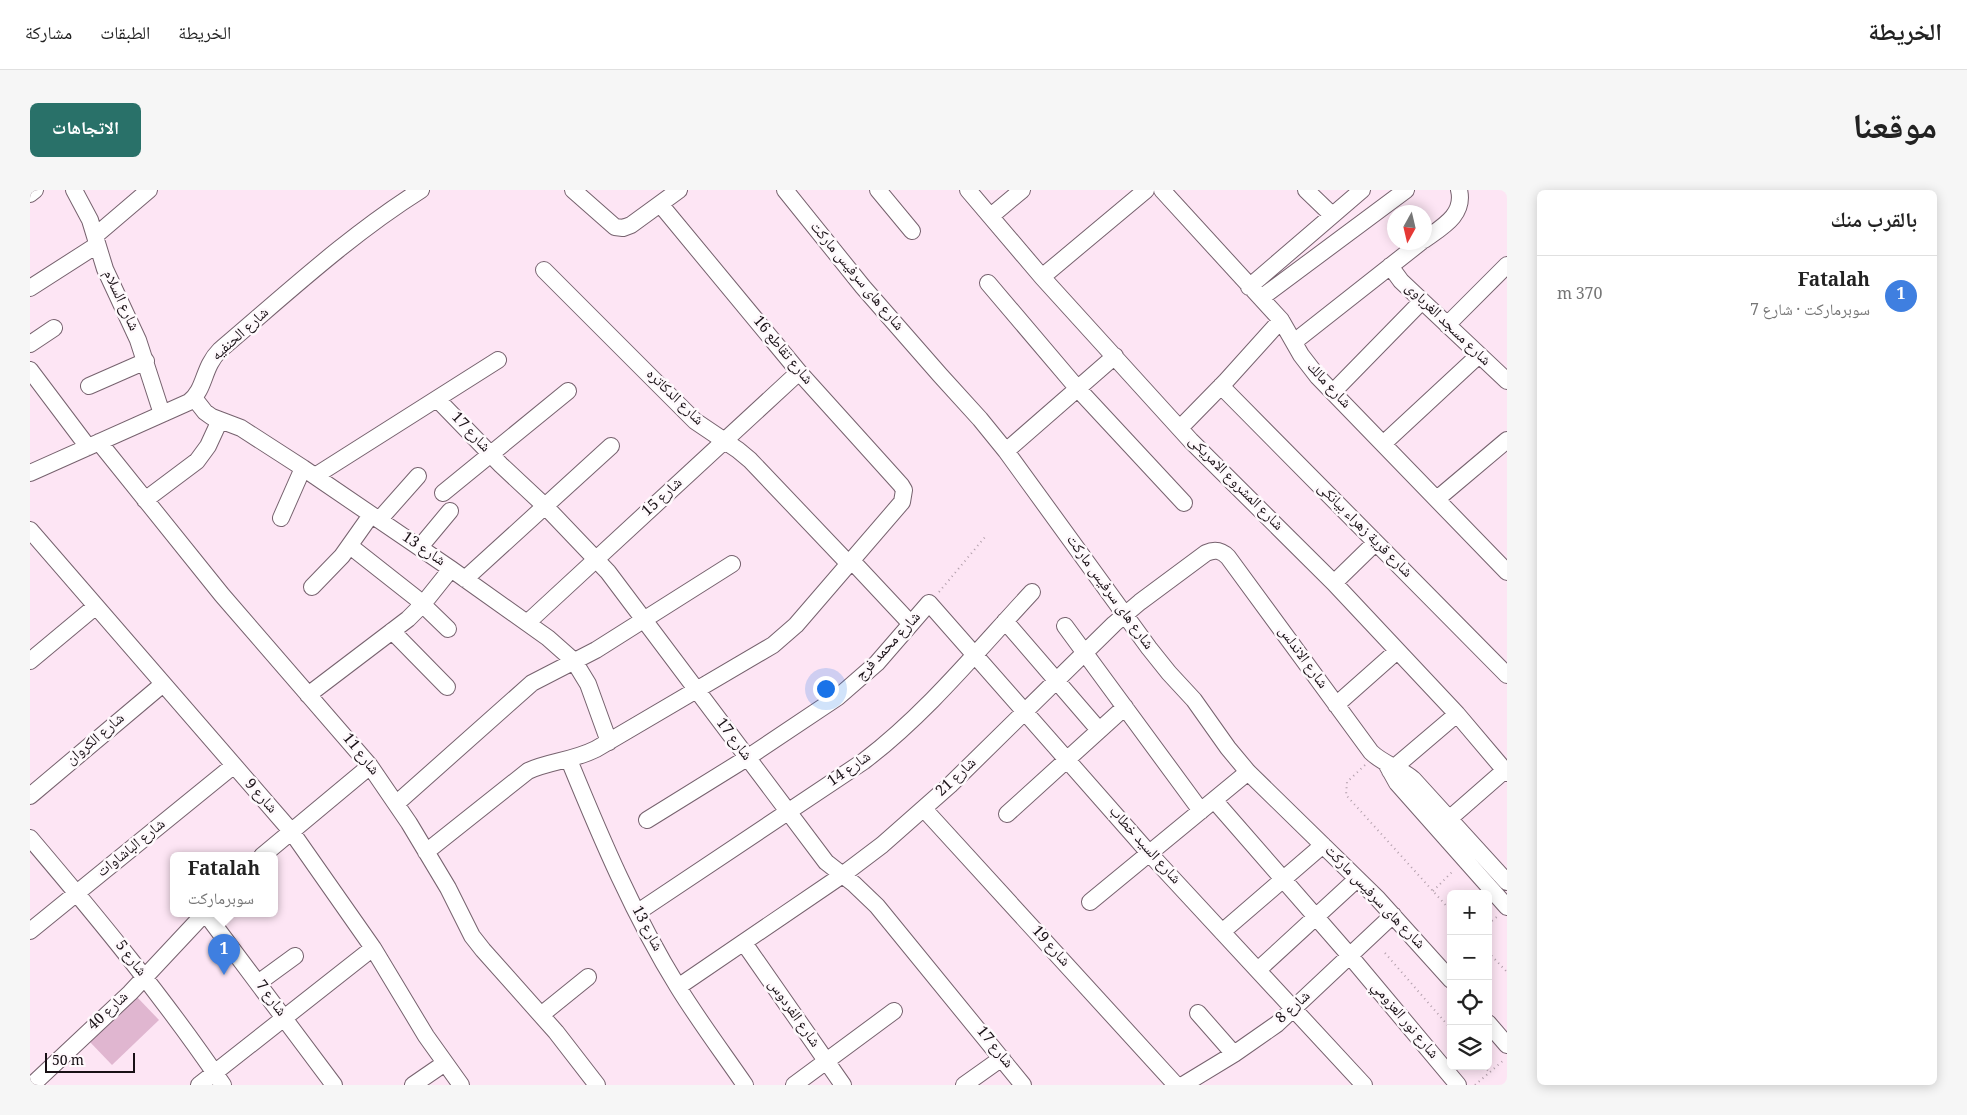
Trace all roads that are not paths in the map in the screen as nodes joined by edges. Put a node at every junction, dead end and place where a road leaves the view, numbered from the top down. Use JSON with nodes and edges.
{"nodes":[{"id":1,"x":35,"y":190,"type":"edge"},
{"id":2,"x":74,"y":190,"type":"edge"},
{"id":3,"x":149,"y":190,"type":"edge"},
{"id":4,"x":421,"y":190,"type":"edge"},
{"id":5,"x":573,"y":190,"type":"edge"},
{"id":6,"x":679,"y":190,"type":"edge"},
{"id":7,"x":785,"y":190,"type":"edge"},
{"id":8,"x":878,"y":190,"type":"edge"},
{"id":9,"x":968,"y":190,"type":"edge"},
{"id":10,"x":1022,"y":190,"type":"edge"},
{"id":11,"x":1146,"y":190,"type":"edge"},
{"id":12,"x":1162,"y":190,"type":"edge"},
{"id":13,"x":1306,"y":190,"type":"edge"},
{"id":14,"x":1362,"y":190,"type":"edge"},
{"id":15,"x":1406,"y":190,"type":"edge"},
{"id":16,"x":1459,"y":190,"type":"edge"},
{"id":17,"x":30,"y":194,"type":"edge"},
{"id":18,"x":660,"y":204,"type":"junction"},
{"id":19,"x":1332,"y":215,"type":"junction"},
{"id":20,"x":991,"y":216,"type":"junction"},
{"id":21,"x":912,"y":231,"type":"dead end"},
{"id":22,"x":1432,"y":234,"type":"edge"},
{"id":23,"x":96,"y":240,"type":"junction"},
{"id":24,"x":1411,"y":250,"type":"edge"},
{"id":25,"x":1507,"y":265,"type":"edge"},
{"id":26,"x":1390,"y":266,"type":"junction"},
{"id":27,"x":544,"y":270,"type":"dead end"},
{"id":28,"x":1042,"y":277,"type":"junction"},
{"id":29,"x":988,"y":283,"type":"dead end"},
{"id":30,"x":30,"y":288,"type":"edge"},
{"id":31,"x":1255,"y":292,"type":"junction"},
{"id":32,"x":1422,"y":301,"type":"junction"},
{"id":33,"x":1281,"y":320,"type":"junction"},
{"id":34,"x":1447,"y":325,"type":"junction"},
{"id":35,"x":54,"y":328,"type":"dead end"},
{"id":36,"x":1294,"y":342,"type":"junction"},
{"id":37,"x":30,"y":344,"type":"edge"},
{"id":38,"x":1479,"y":355,"type":"junction"},
{"id":39,"x":1115,"y":356,"type":"junction"},
{"id":40,"x":498,"y":360,"type":"dead end"},
{"id":41,"x":146,"y":361,"type":"junction"},
{"id":42,"x":30,"y":370,"type":"edge"},
{"id":43,"x":799,"y":372,"type":"junction"},
{"id":44,"x":1507,"y":381,"type":"edge"},
{"id":45,"x":89,"y":386,"type":"dead end"},
{"id":46,"x":1221,"y":386,"type":"junction"},
{"id":47,"x":1078,"y":389,"type":"junction"},
{"id":48,"x":568,"y":392,"type":"dead end"},
{"id":49,"x":1333,"y":392,"type":"junction"},
{"id":50,"x":194,"y":398,"type":"junction"},
{"id":51,"x":437,"y":399,"type":"junction"},
{"id":52,"x":162,"y":414,"type":"junction"},
{"id":53,"x":220,"y":420,"type":"junction"},
{"id":54,"x":1180,"y":428,"type":"junction"},
{"id":55,"x":1507,"y":440,"type":"edge"},
{"id":56,"x":724,"y":441,"type":"junction"},
{"id":57,"x":1383,"y":444,"type":"junction"},
{"id":58,"x":94,"y":445,"type":"junction"},
{"id":59,"x":611,"y":446,"type":"dead end"},
{"id":60,"x":1006,"y":451,"type":"junction"},
{"id":61,"x":490,"y":454,"type":"junction"},
{"id":62,"x":309,"y":472,"type":"junction"},
{"id":63,"x":30,"y":473,"type":"edge"},
{"id":64,"x":418,"y":476,"type":"dead end"},
{"id":65,"x":443,"y":493,"type":"dead end"},
{"id":66,"x":1437,"y":499,"type":"junction"},
{"id":67,"x":145,"y":500,"type":"junction"},
{"id":68,"x":1184,"y":503,"type":"dead end"},
{"id":69,"x":545,"y":506,"type":"junction"},
{"id":70,"x":450,"y":511,"type":"dead end"},
{"id":71,"x":375,"y":517,"type":"junction"},
{"id":72,"x":281,"y":518,"type":"dead end"},
{"id":73,"x":30,"y":530,"type":"edge"},
{"id":74,"x":1376,"y":543,"type":"junction"},
{"id":75,"x":350,"y":546,"type":"junction"},
{"id":76,"x":420,"y":547,"type":"junction"},
{"id":77,"x":1218,"y":550,"type":"joint"},
{"id":78,"x":597,"y":559,"type":"junction"},
{"id":79,"x":850,"y":563,"type":"junction"},
{"id":80,"x":732,"y":564,"type":"dead end"},
{"id":81,"x":1507,"y":572,"type":"edge"},
{"id":82,"x":458,"y":574,"type":"junction"},
{"id":83,"x":1334,"y":583,"type":"junction"},
{"id":84,"x":312,"y":587,"type":"dead end"},
{"id":85,"x":1032,"y":592,"type":"dead end"},
{"id":86,"x":929,"y":603,"type":"joint"},
{"id":87,"x":423,"y":604,"type":"junction"},
{"id":88,"x":96,"y":606,"type":"junction"},
{"id":89,"x":1124,"y":614,"type":"junction"},
{"id":90,"x":644,"y":619,"type":"junction"},
{"id":91,"x":1005,"y":621,"type":"junction"},
{"id":92,"x":527,"y":623,"type":"junction"},
{"id":93,"x":911,"y":624,"type":"junction"},
{"id":94,"x":1064,"y":626,"type":"dead end"},
{"id":95,"x":448,"y":629,"type":"dead end"},
{"id":96,"x":392,"y":631,"type":"junction"},
{"id":97,"x":1397,"y":651,"type":"junction"},
{"id":98,"x":1085,"y":652,"type":"junction"},
{"id":99,"x":974,"y":654,"type":"junction"},
{"id":100,"x":30,"y":661,"type":"edge"},
{"id":101,"x":574,"y":661,"type":"junction"},
{"id":102,"x":1507,"y":674,"type":"edge"},
{"id":103,"x":1056,"y":680,"type":"junction"},
{"id":104,"x":163,"y":684,"type":"junction"},
{"id":105,"x":447,"y":687,"type":"dead end"},
{"id":106,"x":696,"y":690,"type":"junction"},
{"id":107,"x":308,"y":695,"type":"junction"},
{"id":108,"x":1336,"y":705,"type":"junction"},
{"id":109,"x":1125,"y":707,"type":"junction"},
{"id":110,"x":1025,"y":711,"type":"junction"},
{"id":111,"x":1456,"y":714,"type":"junction"},
{"id":112,"x":1100,"y":730,"type":"junction"},
{"id":113,"x":609,"y":742,"type":"junction"},
{"id":114,"x":747,"y":758,"type":"junction"},
{"id":115,"x":569,"y":760,"type":"junction"},
{"id":116,"x":1067,"y":760,"type":"junction"},
{"id":117,"x":1386,"y":765,"type":"junction"},
{"id":118,"x":234,"y":766,"type":"junction"},
{"id":119,"x":370,"y":766,"type":"junction"},
{"id":120,"x":1506,"y":771,"type":"edge"},
{"id":121,"x":1248,"y":772,"type":"junction"},
{"id":122,"x":30,"y":796,"type":"edge"},
{"id":123,"x":1214,"y":800,"type":"junction"},
{"id":124,"x":397,"y":804,"type":"junction"},
{"id":125,"x":1426,"y":805,"type":"junction"},
{"id":126,"x":924,"y":809,"type":"junction"},
{"id":127,"x":1201,"y":811,"type":"junction"},
{"id":128,"x":788,"y":812,"type":"junction"},
{"id":129,"x":1008,"y":814,"type":"dead end"},
{"id":130,"x":1449,"y":819,"type":"junction"},
{"id":131,"x":647,"y":820,"type":"dead end"},
{"id":132,"x":291,"y":831,"type":"junction"},
{"id":133,"x":30,"y":838,"type":"edge"},
{"id":134,"x":1322,"y":845,"type":"junction"},
{"id":135,"x":267,"y":852,"type":"edge"},
{"id":136,"x":426,"y":852,"type":"junction"},
{"id":137,"x":1149,"y":853,"type":"junction"},
{"id":138,"x":841,"y":876,"type":"junction"},
{"id":139,"x":1284,"y":878,"type":"junction"},
{"id":140,"x":1357,"y":878,"type":"junction"},
{"id":141,"x":1503,"y":891,"type":"edge"},
{"id":142,"x":77,"y":893,"type":"junction"},
{"id":143,"x":1090,"y":902,"type":"dead end"},
{"id":144,"x":638,"y":912,"type":"junction"},
{"id":145,"x":1316,"y":916,"type":"junction"},
{"id":146,"x":1393,"y":916,"type":"junction"},
{"id":147,"x":202,"y":917,"type":"edge"},
{"id":148,"x":207,"y":917,"type":"edge"},
{"id":149,"x":30,"y":931,"type":"edge"},
{"id":150,"x":1222,"y":932,"type":"junction"},
{"id":151,"x":744,"y":943,"type":"junction"},
{"id":152,"x":373,"y":948,"type":"junction"},
{"id":153,"x":295,"y":956,"type":"dead end"},
{"id":154,"x":1350,"y":956,"type":"junction"},
{"id":155,"x":1258,"y":970,"type":"junction"},
{"id":156,"x":1447,"y":976,"type":"edge"},
{"id":157,"x":588,"y":977,"type":"dead end"},
{"id":158,"x":145,"y":978,"type":"junction"},
{"id":159,"x":258,"y":983,"type":"junction"},
{"id":160,"x":678,"y":987,"type":"junction"},
{"id":161,"x":1295,"y":1009,"type":"junction"},
{"id":162,"x":894,"y":1011,"type":"dead end"},
{"id":163,"x":1198,"y":1013,"type":"dead end"},
{"id":164,"x":541,"y":1015,"type":"junction"},
{"id":165,"x":284,"y":1018,"type":"junction"},
{"id":166,"x":1490,"y":1025,"type":"edge"},
{"id":167,"x":1507,"y":1045,"type":"edge"},
{"id":168,"x":1234,"y":1054,"type":"junction"},
{"id":169,"x":1002,"y":1058,"type":"junction"},
{"id":170,"x":826,"y":1061,"type":"junction"},
{"id":171,"x":445,"y":1063,"type":"junction"},
{"id":172,"x":218,"y":1079,"type":"edge"},
{"id":173,"x":32,"y":1085,"type":"edge"},
{"id":174,"x":199,"y":1085,"type":"edge"},
{"id":175,"x":334,"y":1085,"type":"edge"},
{"id":176,"x":413,"y":1085,"type":"edge"},
{"id":177,"x":461,"y":1085,"type":"edge"},
{"id":178,"x":597,"y":1085,"type":"edge"},
{"id":179,"x":745,"y":1085,"type":"edge"},
{"id":180,"x":794,"y":1085,"type":"edge"},
{"id":181,"x":843,"y":1085,"type":"edge"},
{"id":182,"x":964,"y":1085,"type":"edge"},
{"id":183,"x":1024,"y":1085,"type":"edge"},
{"id":184,"x":1176,"y":1085,"type":"edge"},
{"id":185,"x":1183,"y":1085,"type":"edge"},
{"id":186,"x":1364,"y":1085,"type":"edge"},
{"id":187,"x":1458,"y":1085,"type":"edge"}],
"edges":[{"from":1,"to":17,"type":"street"},
{"from":2,"to":23,"type":"street","name":"شارع السلام"},
{"from":3,"to":23,"type":"street"},
{"from":4,"to":50,"type":"street","name":"شارع الحنفيه"},
{"from":5,"to":18,"type":"street"},
{"from":6,"to":18,"type":"street"},
{"from":7,"to":60,"type":"street","name":"شارع هاى سرفيس ماركت"},
{"from":8,"to":21,"type":"street"},
{"from":9,"to":20,"type":"street","name":"شارع المشروع الامريكى"},
{"from":10,"to":20,"type":"street"},
{"from":11,"to":28,"type":"street"},
{"from":12,"to":31,"type":"street","name":"شارع مالك"},
{"from":13,"to":19,"type":"street"},
{"from":14,"to":19,"type":"street"},
{"from":15,"to":31,"type":"street"},
{"from":16,"to":22,"type":"street"},
{"from":18,"to":43,"type":"street","name":"شارع تقاطع 16"},
{"from":19,"to":31,"type":"street"},
{"from":20,"to":28,"type":"street","name":"شارع المشروع الامريكى"},
{"from":23,"to":30,"type":"street"},
{"from":23,"to":41,"type":"street","name":"شارع السلام"},
{"from":24,"to":26,"type":"street"},
{"from":25,"to":34,"type":"street"},
{"from":26,"to":32,"type":"street","name":"شارع مسجد الغرباوى"},
{"from":26,"to":36,"type":"street"},
{"from":27,"to":56,"type":"street","name":"شارع الدكاتره"},
{"from":28,"to":39,"type":"street","name":"شارع المشروع الامريكى"},
{"from":29,"to":47,"type":"street"},
{"from":31,"to":33,"type":"street","name":"شارع مالك"},
{"from":32,"to":34,"type":"street","name":"شارع مسجد الغرباوى"},
{"from":32,"to":49,"type":"street"},
{"from":33,"to":36,"type":"street","name":"شارع مالك"},
{"from":33,"to":46,"type":"street"},
{"from":34,"to":38,"type":"street","name":"شارع مسجد الغرباوى"},
{"from":35,"to":37,"type":"street"},
{"from":36,"to":49,"type":"street","name":"شارع مالك"},
{"from":38,"to":44,"type":"street","name":"شارع مسجد الغرباوى"},
{"from":38,"to":57,"type":"street"},
{"from":39,"to":47,"type":"street"},
{"from":39,"to":54,"type":"street","name":"شارع المشروع الامريكى"},
{"from":40,"to":51,"type":"street"},
{"from":41,"to":45,"type":"street"},
{"from":41,"to":52,"type":"street","name":"شارع السلام"},
{"from":42,"to":58,"type":"street","name":"شارع 11"},
{"from":43,"to":56,"type":"street","name":"شارع 15"},
{"from":43,"to":79,"type":"street","name":"شارع تقاطع 16"},
{"from":46,"to":54,"type":"street"},
{"from":46,"to":74,"type":"street","name":"شارع قرية زهراء بيانكى"},
{"from":47,"to":60,"type":"street"},
{"from":47,"to":68,"type":"street"},
{"from":48,"to":61,"type":"street"},
{"from":49,"to":57,"type":"street","name":"شارع مالك"},
{"from":50,"to":52,"type":"street"},
{"from":50,"to":53,"type":"street","name":"شارع 13"},
{"from":51,"to":61,"type":"street","name":"شارع 17"},
{"from":51,"to":62,"type":"street"},
{"from":52,"to":58,"type":"street"},
{"from":53,"to":62,"type":"street","name":"شارع 13"},
{"from":53,"to":67,"type":"street"},
{"from":54,"to":83,"type":"street","name":"شارع المشروع الامريكى"},
{"from":55,"to":66,"type":"street"},
{"from":56,"to":78,"type":"street","name":"شارع 15"},
{"from":56,"to":79,"type":"street","name":"شارع الدكاتره"},
{"from":57,"to":66,"type":"street","name":"شارع مالك"},
{"from":58,"to":63,"type":"street"},
{"from":58,"to":67,"type":"street","name":"شارع 11"},
{"from":59,"to":69,"type":"street"},
{"from":60,"to":89,"type":"street","name":"شارع هاى سرفيس ماركت"},
{"from":61,"to":65,"type":"street"},
{"from":61,"to":69,"type":"street","name":"شارع 17"},
{"from":62,"to":71,"type":"street","name":"شارع 13"},
{"from":62,"to":72,"type":"street"},
{"from":64,"to":71,"type":"street"},
{"from":66,"to":81,"type":"street","name":"شارع مالك"},
{"from":67,"to":107,"type":"street","name":"شارع 11"},
{"from":69,"to":78,"type":"street","name":"شارع 17"},
{"from":69,"to":82,"type":"street"},
{"from":70,"to":76,"type":"street"},
{"from":71,"to":75,"type":"street"},
{"from":71,"to":76,"type":"street","name":"شارع 13"},
{"from":73,"to":88,"type":"street","name":"شارع 9"},
{"from":74,"to":83,"type":"street"},
{"from":74,"to":102,"type":"street","name":"شارع قرية زهراء بيانكى"},
{"from":75,"to":84,"type":"street"},
{"from":75,"to":87,"type":"street"},
{"from":76,"to":82,"type":"street","name":"شارع 13"},
{"from":77,"to":89,"type":"street","name":"شارع 21"},
{"from":77,"to":108,"type":"street","name":"شارع الاندلس"},
{"from":78,"to":90,"type":"street","name":"شارع 17"},
{"from":78,"to":92,"type":"street","name":"شارع 15"},
{"from":79,"to":93,"type":"street","name":"شارع الدكاتره"},
{"from":79,"to":106,"type":"street"},
{"from":80,"to":90,"type":"street"},
{"from":82,"to":87,"type":"street"},
{"from":82,"to":92,"type":"street","name":"شارع 13"},
{"from":83,"to":97,"type":"street","name":"شارع المشروع الامريكى"},
{"from":85,"to":91,"type":"street","name":"شارع 14"},
{"from":86,"to":93,"type":"street","name":"شارع محمد فرج"},
{"from":86,"to":99,"type":"street","name":"شارع السيد خطاب"},
{"from":87,"to":95,"type":"street"},
{"from":87,"to":96,"type":"street"},
{"from":88,"to":100,"type":"street"},
{"from":88,"to":104,"type":"street","name":"شارع 9"},
{"from":89,"to":98,"type":"street","name":"شارع 21"},
{"from":89,"to":121,"type":"street","name":"شارع هاى سرفيس ماركت"},
{"from":90,"to":101,"type":"street"},
{"from":90,"to":106,"type":"street","name":"شارع 17"},
{"from":91,"to":99,"type":"street","name":"شارع 14"},
{"from":91,"to":103,"type":"street"},
{"from":92,"to":101,"type":"street","name":"شارع 13"},
{"from":93,"to":114,"type":"street","name":"شارع محمد فرج"},
{"from":94,"to":98,"type":"street"},
{"from":96,"to":105,"type":"street"},
{"from":96,"to":107,"type":"street"},
{"from":97,"to":108,"type":"street"},
{"from":97,"to":111,"type":"street","name":"شارع المشروع الامريكى"},
{"from":98,"to":103,"type":"street","name":"شارع 21"},
{"from":98,"to":109,"type":"street"},
{"from":99,"to":110,"type":"street","name":"شارع السيد خطاب"},
{"from":99,"to":128,"type":"street","name":"شارع 14"},
{"from":101,"to":113,"type":"street","name":"شارع 13"},
{"from":101,"to":124,"type":"street"},
{"from":103,"to":110,"type":"street","name":"شارع 21"},
{"from":103,"to":112,"type":"street"},
{"from":104,"to":118,"type":"street","name":"شارع 9"},
{"from":104,"to":122,"type":"street","name":"شارع الكروان"},
{"from":106,"to":113,"type":"street"},
{"from":106,"to":114,"type":"street","name":"شارع 17"},
{"from":107,"to":119,"type":"street","name":"شارع 11"},
{"from":108,"to":117,"type":"street","name":"شارع الاندلس"},
{"from":109,"to":112,"type":"street"},
{"from":109,"to":127,"type":"street"},
{"from":110,"to":116,"type":"street","name":"شارع السيد خطاب"},
{"from":110,"to":126,"type":"street","name":"شارع 21"},
{"from":111,"to":117,"type":"street"},
{"from":111,"to":120,"type":"street","name":"شارع المشروع الامريكى"},
{"from":112,"to":116,"type":"street"},
{"from":113,"to":115,"type":"street"},
{"from":114,"to":128,"type":"street","name":"شارع 17"},
{"from":114,"to":131,"type":"street","name":"شارع محمد فرج"},
{"from":115,"to":136,"type":"street"},
{"from":115,"to":144,"type":"street","name":"شارع 13"},
{"from":116,"to":129,"type":"street"},
{"from":116,"to":137,"type":"street","name":"شارع السيد خطاب"},
{"from":117,"to":125,"type":"street","name":"شارع الاندلس"},
{"from":118,"to":132,"type":"street","name":"شارع 9"},
{"from":118,"to":142,"type":"street","name":"شارع الباشاوات"},
{"from":119,"to":124,"type":"street","name":"شارع 11"},
{"from":119,"to":132,"type":"street"},
{"from":120,"to":130,"type":"street"},
{"from":121,"to":123,"type":"street"},
{"from":121,"to":134,"type":"street","name":"شارع هاى سرفيس ماركت"},
{"from":123,"to":127,"type":"street"},
{"from":123,"to":139,"type":"street","name":"شارع نور العزومي"},
{"from":124,"to":136,"type":"street","name":"شارع 11"},
{"from":125,"to":130,"type":"street","name":"شارع الاندلس"},
{"from":125,"to":141,"type":"street","name":"شارع الاندلس"},
{"from":126,"to":138,"type":"street","name":"شارع 21"},
{"from":126,"to":184,"type":"street","name":"شارع 19"},
{"from":127,"to":137,"type":"street"},
{"from":128,"to":138,"type":"street","name":"شارع 17"},
{"from":128,"to":144,"type":"street","name":"شارع 14"},
{"from":130,"to":141,"type":"street","name":"شارع الاندلس"},
{"from":132,"to":135,"type":"street"},
{"from":132,"to":152,"type":"street","name":"شارع 9"},
{"from":133,"to":142,"type":"street","name":"شارع 5"},
{"from":134,"to":139,"type":"street"},
{"from":134,"to":140,"type":"street","name":"شارع هاى سرفيس ماركت"},
{"from":136,"to":164,"type":"street","name":"شارع 11"},
{"from":137,"to":143,"type":"street"},
{"from":137,"to":150,"type":"street","name":"شارع السيد خطاب"},
{"from":138,"to":151,"type":"street","name":"شارع 21"},
{"from":138,"to":169,"type":"street","name":"شارع 17"},
{"from":139,"to":145,"type":"street","name":"شارع نور العزومي"},
{"from":139,"to":150,"type":"street"},
{"from":140,"to":145,"type":"street"},
{"from":140,"to":146,"type":"street","name":"شارع هاى سرفيس ماركت"},
{"from":142,"to":149,"type":"street","name":"شارع الباشاوات"},
{"from":142,"to":158,"type":"street","name":"شارع 5"},
{"from":144,"to":160,"type":"street","name":"شارع 13"},
{"from":145,"to":154,"type":"street","name":"شارع نور العزومي"},
{"from":145,"to":155,"type":"street"},
{"from":146,"to":154,"type":"street","name":"شارع 8"},
{"from":146,"to":156,"type":"street","name":"شارع هاى سرفيس ماركت"},
{"from":147,"to":158,"type":"street","name":"شارع 40"},
{"from":148,"to":159,"type":"street","name":"شارع 7"},
{"from":150,"to":155,"type":"street","name":"شارع السيد خطاب"},
{"from":151,"to":160,"type":"street","name":"شارع 21"},
{"from":151,"to":170,"type":"street","name":"شارع الفردوس"},
{"from":152,"to":165,"type":"street"},
{"from":152,"to":171,"type":"street","name":"شارع 9"},
{"from":153,"to":159,"type":"street"},
{"from":154,"to":161,"type":"street","name":"شارع 8"},
{"from":154,"to":187,"type":"street","name":"شارع نور العزومي"},
{"from":155,"to":161,"type":"street","name":"شارع السيد خطاب"},
{"from":157,"to":164,"type":"street"},
{"from":158,"to":172,"type":"street","name":"شارع 5"},
{"from":158,"to":173,"type":"street","name":"شارع 40"},
{"from":159,"to":165,"type":"street","name":"شارع 7"},
{"from":160,"to":179,"type":"street","name":"شارع 13"},
{"from":161,"to":168,"type":"street","name":"شارع 8"},
{"from":161,"to":186,"type":"street","name":"شارع السيد خطاب"},
{"from":162,"to":170,"type":"street"},
{"from":163,"to":168,"type":"street"},
{"from":164,"to":178,"type":"street","name":"شارع 11"},
{"from":165,"to":172,"type":"street"},
{"from":165,"to":175,"type":"street","name":"شارع 7"},
{"from":166,"to":167,"type":"street"},
{"from":168,"to":185,"type":"street","name":"شارع 8"},
{"from":169,"to":182,"type":"street"},
{"from":169,"to":183,"type":"street","name":"شارع 17"},
{"from":170,"to":180,"type":"street"},
{"from":170,"to":181,"type":"street","name":"شارع الفردوس"},
{"from":171,"to":176,"type":"street"},
{"from":171,"to":177,"type":"street","name":"شارع 9"},
{"from":172,"to":174,"type":"street"}]}
